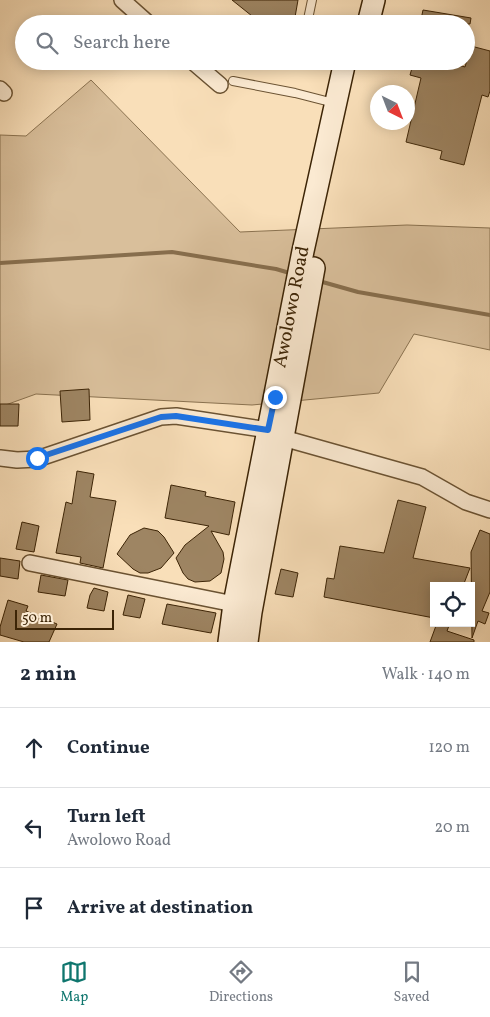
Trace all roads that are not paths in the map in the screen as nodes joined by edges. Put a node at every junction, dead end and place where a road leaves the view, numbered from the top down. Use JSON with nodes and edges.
{"nodes":[{"id":1,"x":122,"y":0,"type":"edge"},
{"id":2,"x":312,"y":0,"type":"edge"},
{"id":3,"x":359,"y":0,"type":"edge"},
{"id":4,"x":374,"y":0,"type":"edge"},
{"id":5,"x":139,"y":15,"type":"edge"},
{"id":6,"x":309,"y":15,"type":"edge"},
{"id":7,"x":356,"y":15,"type":"edge"},
{"id":8,"x":370,"y":15,"type":"edge"},
{"id":9,"x":206,"y":70,"type":"edge"},
{"id":10,"x":343,"y":70,"type":"edge"},
{"id":11,"x":358,"y":70,"type":"edge"},
{"id":12,"x":226,"y":83,"type":"joint"},
{"id":13,"x":336,"y":103,"type":"junction"},
{"id":14,"x":310,"y":252,"type":"junction"},
{"id":15,"x":275,"y":434,"type":"junction"},
{"id":16,"x":0,"y":458,"type":"edge"},
{"id":17,"x":490,"y":510,"type":"edge"},
{"id":18,"x":30,"y":562,"type":"dead end"},
{"id":19,"x":234,"y":604,"type":"junction"},
{"id":20,"x":229,"y":642,"type":"edge"},
{"id":21,"x":247,"y":642,"type":"edge"}],
"edges":[{"from":1,"to":5,"type":"street"},
{"from":2,"to":6,"type":"lane"},
{"from":3,"to":7,"type":"main road"},
{"from":4,"to":8,"type":"main road"},
{"from":9,"to":12,"type":"street"},
{"from":10,"to":13,"type":"main road","name":"Awolowo Road"},
{"from":11,"to":14,"type":"main road","name":"Awolowo Road"},
{"from":12,"to":13,"type":"lane"},
{"from":13,"to":14,"type":"main road","name":"Awolowo Road"},
{"from":14,"to":15,"type":"main road","name":"Awolowo Road"},
{"from":15,"to":16,"type":"street"},
{"from":15,"to":17,"type":"street"},
{"from":15,"to":19,"type":"main road","name":"Awolowo Road"},
{"from":15,"to":21,"type":"main road","name":"Awolowo Road"},
{"from":18,"to":19,"type":"street"},
{"from":19,"to":20,"type":"main road","name":"Awolowo Road"}]}
